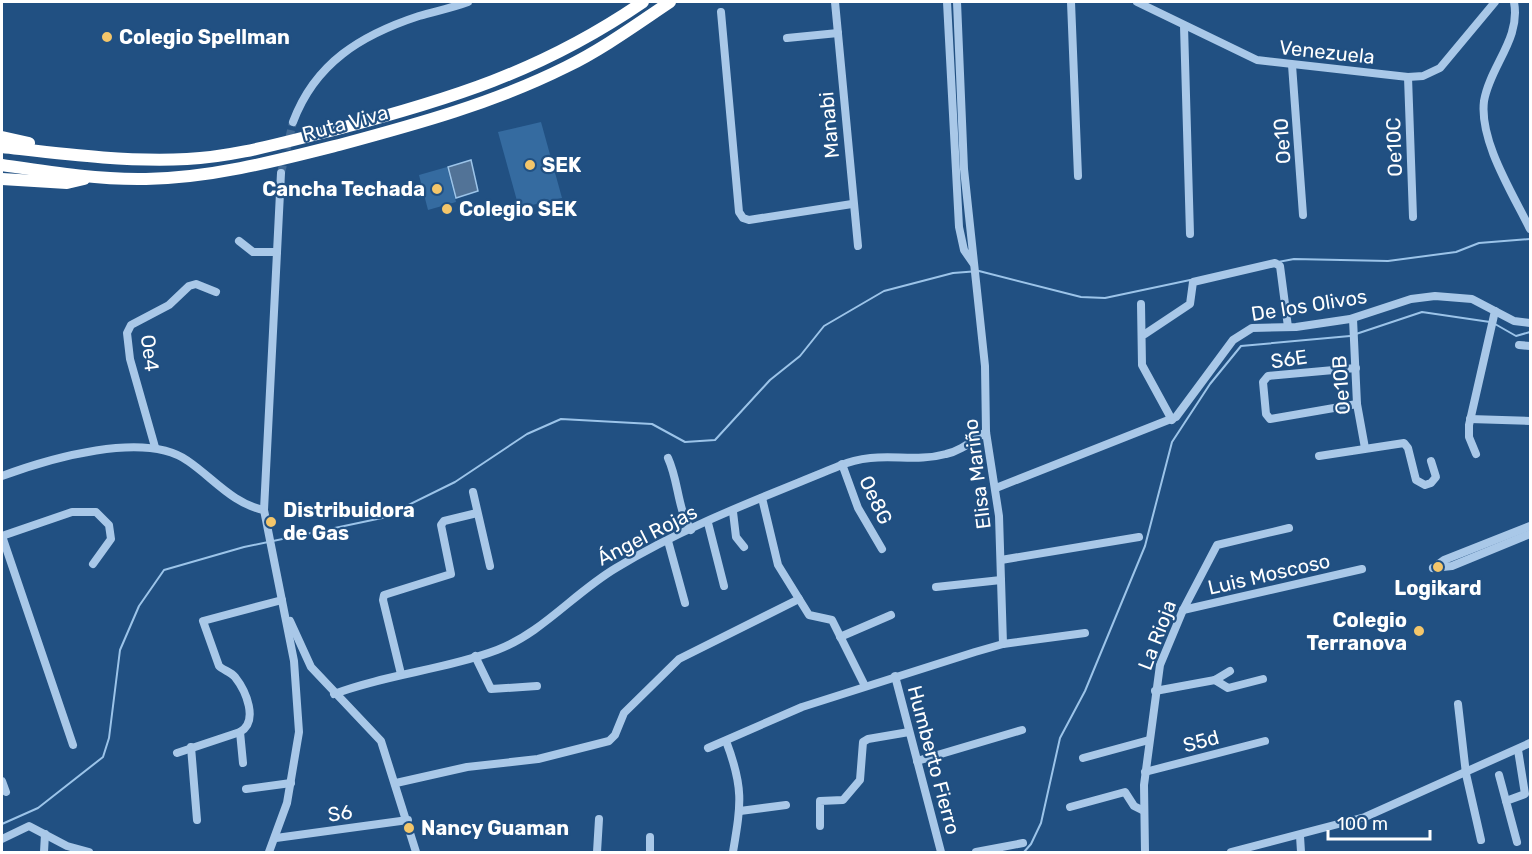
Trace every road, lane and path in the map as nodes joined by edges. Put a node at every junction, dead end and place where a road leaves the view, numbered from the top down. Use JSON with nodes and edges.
{"nodes":[{"id":1,"x":468,"y":2,"type":"edge"},
{"id":2,"x":643,"y":2,"type":"edge"},
{"id":3,"x":670,"y":2,"type":"edge"},
{"id":4,"x":835,"y":2,"type":"edge"},
{"id":5,"x":947,"y":2,"type":"edge"},
{"id":6,"x":957,"y":2,"type":"edge"},
{"id":7,"x":1071,"y":2,"type":"edge"},
{"id":8,"x":1137,"y":2,"type":"edge"},
{"id":9,"x":1495,"y":2,"type":"edge"},
{"id":10,"x":1514,"y":2,"type":"edge"},
{"id":11,"x":721,"y":12,"type":"dead end"},
{"id":12,"x":1184,"y":26,"type":"junction"},
{"id":13,"x":838,"y":33,"type":"junction"},
{"id":14,"x":787,"y":38,"type":"dead end"},
{"id":15,"x":1292,"y":64,"type":"junction"},
{"id":16,"x":1408,"y":77,"type":"junction"},
{"id":17,"x":293,"y":122,"type":"tunnel mouth"},
{"id":18,"x":2,"y":137,"type":"edge"},
{"id":19,"x":2,"y":147,"type":"edge"},
{"id":20,"x":152,"y":159,"type":"junction"},
{"id":21,"x":2,"y":165,"type":"edge"},
{"id":22,"x":281,"y":173,"type":"tunnel mouth"},
{"id":23,"x":1078,"y":176,"type":"dead end"},
{"id":24,"x":90,"y":177,"type":"junction"},
{"id":25,"x":2,"y":179,"type":"edge"},
{"id":26,"x":966,"y":191,"type":"junction"},
{"id":27,"x":956,"y":193,"type":"junction"},
{"id":28,"x":852,"y":204,"type":"junction"},
{"id":29,"x":1303,"y":215,"type":"dead end"},
{"id":30,"x":1413,"y":216,"type":"dead end"},
{"id":31,"x":1530,"y":229,"type":"edge"},
{"id":32,"x":1190,"y":234,"type":"dead end"},
{"id":33,"x":238,"y":241,"type":"dead end"},
{"id":34,"x":858,"y":246,"type":"dead end"},
{"id":35,"x":278,"y":252,"type":"junction"},
{"id":36,"x":975,"y":266,"type":"junction"},
{"id":37,"x":216,"y":292,"type":"dead end"},
{"id":38,"x":1141,"y":304,"type":"dead end"},
{"id":39,"x":1494,"y":315,"type":"junction"},
{"id":40,"x":1352,"y":319,"type":"junction"},
{"id":41,"x":1530,"y":323,"type":"edge"},
{"id":42,"x":1288,"y":327,"type":"junction"},
{"id":43,"x":1145,"y":334,"type":"dead end"},
{"id":44,"x":1519,"y":345,"type":"dead end"},
{"id":45,"x":1530,"y":346,"type":"edge"},
{"id":46,"x":1354,"y":368,"type":"junction"},
{"id":47,"x":1355,"y":404,"type":"junction"},
{"id":48,"x":1470,"y":419,"type":"junction"},
{"id":49,"x":1172,"y":420,"type":"junction"},
{"id":50,"x":1530,"y":421,"type":"edge"},
{"id":51,"x":986,"y":432,"type":"junction"},
{"id":52,"x":155,"y":447,"type":"junction"},
{"id":53,"x":1363,"y":448,"type":"junction"},
{"id":54,"x":1476,"y":454,"type":"dead end"},
{"id":55,"x":1319,"y":456,"type":"dead end"},
{"id":56,"x":668,"y":458,"type":"dead end"},
{"id":57,"x":1431,"y":461,"type":"dead end"},
{"id":58,"x":842,"y":464,"type":"junction"},
{"id":59,"x":2,"y":476,"type":"edge"},
{"id":60,"x":996,"y":488,"type":"junction"},
{"id":61,"x":473,"y":492,"type":"dead end"},
{"id":62,"x":762,"y":498,"type":"junction"},
{"id":63,"x":264,"y":510,"type":"junction"},
{"id":64,"x":733,"y":512,"type":"junction"},
{"id":65,"x":477,"y":513,"type":"junction"},
{"id":66,"x":708,"y":523,"type":"junction"},
{"id":67,"x":1530,"y":526,"type":"edge"},
{"id":68,"x":1289,"y":528,"type":"dead end"},
{"id":69,"x":691,"y":530,"type":"junction"},
{"id":70,"x":1530,"y":534,"type":"edge"},
{"id":71,"x":2,"y":536,"type":"edge"},
{"id":72,"x":1139,"y":537,"type":"dead end"},
{"id":73,"x":1510,"y":539,"type":"junction"},
{"id":74,"x":668,"y":541,"type":"junction"},
{"id":75,"x":744,"y":547,"type":"dead end"},
{"id":76,"x":882,"y":549,"type":"dead end"},
{"id":77,"x":1001,"y":560,"type":"junction"},
{"id":78,"x":93,"y":564,"type":"dead end"},
{"id":79,"x":490,"y":566,"type":"dead end"},
{"id":80,"x":1362,"y":569,"type":"dead end"},
{"id":81,"x":1001,"y":580,"type":"junction"},
{"id":82,"x":724,"y":586,"type":"dead end"},
{"id":83,"x":936,"y":587,"type":"dead end"},
{"id":84,"x":799,"y":599,"type":"junction"},
{"id":85,"x":282,"y":600,"type":"junction"},
{"id":86,"x":685,"y":603,"type":"dead end"},
{"id":87,"x":1183,"y":610,"type":"junction"},
{"id":88,"x":285,"y":612,"type":"junction"},
{"id":89,"x":891,"y":615,"type":"dead end"},
{"id":90,"x":1085,"y":633,"type":"dead end"},
{"id":91,"x":840,"y":637,"type":"junction"},
{"id":92,"x":1003,"y":644,"type":"junction"},
{"id":93,"x":475,"y":656,"type":"junction"},
{"id":94,"x":1230,"y":671,"type":"dead end"},
{"id":95,"x":401,"y":674,"type":"junction"},
{"id":96,"x":895,"y":676,"type":"junction"},
{"id":97,"x":1263,"y":679,"type":"dead end"},
{"id":98,"x":1215,"y":680,"type":"junction"},
{"id":99,"x":537,"y":686,"type":"dead end"},
{"id":100,"x":865,"y":686,"type":"junction"},
{"id":101,"x":1155,"y":691,"type":"junction"},
{"id":102,"x":334,"y":693,"type":"junction"},
{"id":103,"x":1458,"y":704,"type":"dead end"},
{"id":104,"x":1022,"y":730,"type":"dead end"},
{"id":105,"x":240,"y":732,"type":"junction"},
{"id":106,"x":909,"y":732,"type":"junction"},
{"id":107,"x":1149,"y":740,"type":"junction"},
{"id":108,"x":726,"y":741,"type":"junction"},
{"id":109,"x":1265,"y":741,"type":"dead end"},
{"id":110,"x":1530,"y":743,"type":"edge"},
{"id":111,"x":73,"y":745,"type":"dead end"},
{"id":112,"x":191,"y":747,"type":"junction"},
{"id":113,"x":708,"y":748,"type":"dead end"},
{"id":114,"x":1518,"y":750,"type":"junction"},
{"id":115,"x":177,"y":753,"type":"dead end"},
{"id":116,"x":1083,"y":758,"type":"dead end"},
{"id":117,"x":917,"y":761,"type":"junction"},
{"id":118,"x":243,"y":763,"type":"dead end"},
{"id":119,"x":1145,"y":772,"type":"junction"},
{"id":120,"x":1466,"y":774,"type":"junction"},
{"id":121,"x":1499,"y":775,"type":"dead end"},
{"id":122,"x":2,"y":782,"type":"edge"},
{"id":123,"x":291,"y":783,"type":"junction"},
{"id":124,"x":396,"y":783,"type":"junction"},
{"id":125,"x":246,"y":789,"type":"dead end"},
{"id":126,"x":6,"y":792,"type":"dead end"},
{"id":127,"x":1506,"y":801,"type":"junction"},
{"id":128,"x":786,"y":805,"type":"dead end"},
{"id":129,"x":1070,"y":807,"type":"dead end"},
{"id":130,"x":1142,"y":810,"type":"junction"},
{"id":131,"x":740,"y":812,"type":"junction"},
{"id":132,"x":599,"y":819,"type":"dead end"},
{"id":133,"x":197,"y":820,"type":"dead end"},
{"id":134,"x":408,"y":820,"type":"junction"},
{"id":135,"x":820,"y":826,"type":"dead end"},
{"id":136,"x":45,"y":834,"type":"junction"},
{"id":137,"x":1300,"y":836,"type":"junction"},
{"id":138,"x":650,"y":837,"type":"dead end"},
{"id":139,"x":276,"y":838,"type":"junction"},
{"id":140,"x":2,"y":839,"type":"edge"},
{"id":141,"x":1481,"y":840,"type":"dead end"},
{"id":142,"x":1517,"y":842,"type":"dead end"},
{"id":143,"x":1023,"y":843,"type":"dead end"},
{"id":144,"x":1254,"y":850,"type":"edge"},
{"id":145,"x":44,"y":852,"type":"edge"},
{"id":146,"x":89,"y":852,"type":"edge"},
{"id":147,"x":269,"y":852,"type":"edge"},
{"id":148,"x":416,"y":852,"type":"edge"},
{"id":149,"x":597,"y":852,"type":"edge"},
{"id":150,"x":650,"y":852,"type":"edge"},
{"id":151,"x":733,"y":852,"type":"edge"},
{"id":152,"x":941,"y":852,"type":"edge"},
{"id":153,"x":976,"y":852,"type":"edge"},
{"id":154,"x":1145,"y":852,"type":"edge"},
{"id":155,"x":1231,"y":852,"type":"edge"},
{"id":156,"x":1301,"y":852,"type":"edge"}],
"edges":[{"from":1,"to":17,"type":"street"},
{"from":2,"to":20,"type":"highway","name":"Ruta Viva"},
{"from":3,"to":24,"type":"highway","name":"Ruta Viva"},
{"from":4,"to":13,"type":"street","name":"Manabi"},
{"from":5,"to":27,"type":"street","name":"Elisa Mariño"},
{"from":6,"to":26,"type":"street","name":"Elisa Mariño"},
{"from":7,"to":23,"type":"street"},
{"from":8,"to":12,"type":"street","name":"Venezuela"},
{"from":9,"to":16,"type":"street","name":"Venezuela"},
{"from":10,"to":31,"type":"street"},
{"from":11,"to":28,"type":"street"},
{"from":12,"to":15,"type":"street","name":"Venezuela"},
{"from":12,"to":32,"type":"street"},
{"from":13,"to":14,"type":"street"},
{"from":13,"to":28,"type":"street","name":"Manabi"},
{"from":15,"to":16,"type":"street","name":"Venezuela"},
{"from":15,"to":29,"type":"street","name":"Oe10"},
{"from":16,"to":30,"type":"street","name":"Oe10C"},
{"from":18,"to":20,"type":"highway"},
{"from":19,"to":20,"type":"highway","name":"Ruta Viva"},
{"from":21,"to":24,"type":"highway","name":"Ruta Viva"},
{"from":22,"to":35,"type":"street"},
{"from":24,"to":25,"type":"highway"},
{"from":26,"to":27,"type":"street"},
{"from":26,"to":36,"type":"street","name":"Elisa Mariño"},
{"from":27,"to":36,"type":"street","name":"Elisa Mariño"},
{"from":28,"to":34,"type":"street","name":"Manabi"},
{"from":33,"to":35,"type":"street"},
{"from":35,"to":63,"type":"street"},
{"from":36,"to":51,"type":"street","name":"Elisa Mariño"},
{"from":37,"to":52,"type":"street","name":"Oe4"},
{"from":38,"to":49,"type":"street"},
{"from":39,"to":40,"type":"street","name":"De los Olivos"},
{"from":39,"to":41,"type":"street","name":"De los Olivos"},
{"from":39,"to":48,"type":"street"},
{"from":40,"to":42,"type":"street","name":"De los Olivos"},
{"from":40,"to":46,"type":"street","name":"Oe10B"},
{"from":42,"to":43,"type":"street"},
{"from":42,"to":49,"type":"street","name":"De los Olivos"},
{"from":44,"to":45,"type":"street"},
{"from":46,"to":47,"type":"street","name":"Oe10B"},
{"from":46,"to":47,"type":"street","name":"S6E"},
{"from":47,"to":53,"type":"street","name":"Oe10B"},
{"from":48,"to":50,"type":"street"},
{"from":48,"to":54,"type":"street"},
{"from":49,"to":60,"type":"street","name":"De los Olivos"},
{"from":51,"to":58,"type":"street","name":"Ángel Rojas"},
{"from":51,"to":60,"type":"street","name":"Elisa Mariño"},
{"from":52,"to":59,"type":"street"},
{"from":52,"to":63,"type":"street"},
{"from":53,"to":55,"type":"street"},
{"from":53,"to":57,"type":"street"},
{"from":56,"to":69,"type":"street"},
{"from":58,"to":62,"type":"street","name":"Ángel Rojas"},
{"from":58,"to":76,"type":"street","name":"Oe8G"},
{"from":60,"to":77,"type":"street","name":"Elisa Mariño"},
{"from":61,"to":65,"type":"street"},
{"from":62,"to":64,"type":"street","name":"Ángel Rojas"},
{"from":62,"to":84,"type":"street"},
{"from":63,"to":85,"type":"street"},
{"from":64,"to":66,"type":"street","name":"Ángel Rojas"},
{"from":64,"to":75,"type":"street"},
{"from":65,"to":79,"type":"street"},
{"from":65,"to":95,"type":"street"},
{"from":66,"to":69,"type":"street","name":"Ángel Rojas"},
{"from":66,"to":82,"type":"street"},
{"from":67,"to":73,"type":"street"},
{"from":68,"to":87,"type":"street","name":"La Rioja"},
{"from":69,"to":74,"type":"street","name":"Ángel Rojas"},
{"from":70,"to":73,"type":"street"},
{"from":71,"to":78,"type":"street"},
{"from":71,"to":111,"type":"street"},
{"from":72,"to":77,"type":"street"},
{"from":73,"to":73,"type":"street"},
{"from":74,"to":86,"type":"street"},
{"from":74,"to":93,"type":"street","name":"Ángel Rojas"},
{"from":77,"to":81,"type":"street","name":"Elisa Mariño"},
{"from":80,"to":87,"type":"street","name":"Luis Moscoso"},
{"from":81,"to":83,"type":"street"},
{"from":81,"to":92,"type":"street","name":"Elisa Mariño"},
{"from":84,"to":91,"type":"street"},
{"from":84,"to":124,"type":"street"},
{"from":85,"to":88,"type":"street"},
{"from":85,"to":105,"type":"street"},
{"from":87,"to":101,"type":"street","name":"La Rioja"},
{"from":88,"to":102,"type":"street"},
{"from":88,"to":123,"type":"street"},
{"from":89,"to":91,"type":"street"},
{"from":90,"to":92,"type":"street"},
{"from":91,"to":100,"type":"street"},
{"from":92,"to":96,"type":"street"},
{"from":93,"to":95,"type":"street","name":"Ángel Rojas"},
{"from":93,"to":99,"type":"street"},
{"from":94,"to":98,"type":"street"},
{"from":95,"to":102,"type":"street","name":"Ángel Rojas"},
{"from":96,"to":100,"type":"street"},
{"from":96,"to":106,"type":"street","name":"Humberto Fierro"},
{"from":97,"to":98,"type":"street"},
{"from":98,"to":101,"type":"street"},
{"from":100,"to":108,"type":"street"},
{"from":101,"to":107,"type":"street","name":"La Rioja"},
{"from":102,"to":124,"type":"street"},
{"from":103,"to":120,"type":"street"},
{"from":104,"to":117,"type":"street"},
{"from":105,"to":112,"type":"street"},
{"from":105,"to":118,"type":"street"},
{"from":106,"to":117,"type":"street","name":"Humberto Fierro"},
{"from":106,"to":135,"type":"street"},
{"from":107,"to":116,"type":"street"},
{"from":107,"to":119,"type":"street","name":"La Rioja"},
{"from":108,"to":113,"type":"street"},
{"from":108,"to":131,"type":"street"},
{"from":109,"to":119,"type":"street","name":"S5d"},
{"from":110,"to":114,"type":"street"},
{"from":112,"to":115,"type":"street"},
{"from":112,"to":133,"type":"street"},
{"from":114,"to":120,"type":"street"},
{"from":114,"to":127,"type":"street"},
{"from":117,"to":152,"type":"street","name":"Humberto Fierro"},
{"from":119,"to":130,"type":"street","name":"La Rioja"},
{"from":120,"to":137,"type":"street"},
{"from":120,"to":141,"type":"street"},
{"from":121,"to":127,"type":"street"},
{"from":122,"to":126,"type":"street"},
{"from":123,"to":125,"type":"street"},
{"from":123,"to":139,"type":"street"},
{"from":124,"to":134,"type":"street"},
{"from":127,"to":142,"type":"street"},
{"from":128,"to":131,"type":"street"},
{"from":129,"to":130,"type":"street"},
{"from":130,"to":154,"type":"street","name":"La Rioja"},
{"from":131,"to":151,"type":"street"},
{"from":132,"to":149,"type":"street"},
{"from":134,"to":139,"type":"street","name":"S6"},
{"from":134,"to":148,"type":"street"},
{"from":136,"to":140,"type":"street"},
{"from":136,"to":145,"type":"street"},
{"from":136,"to":146,"type":"street"},
{"from":137,"to":144,"type":"street"},
{"from":137,"to":156,"type":"street"},
{"from":138,"to":150,"type":"street"},
{"from":139,"to":147,"type":"street"},
{"from":143,"to":153,"type":"street"},
{"from":144,"to":155,"type":"street"}]}
